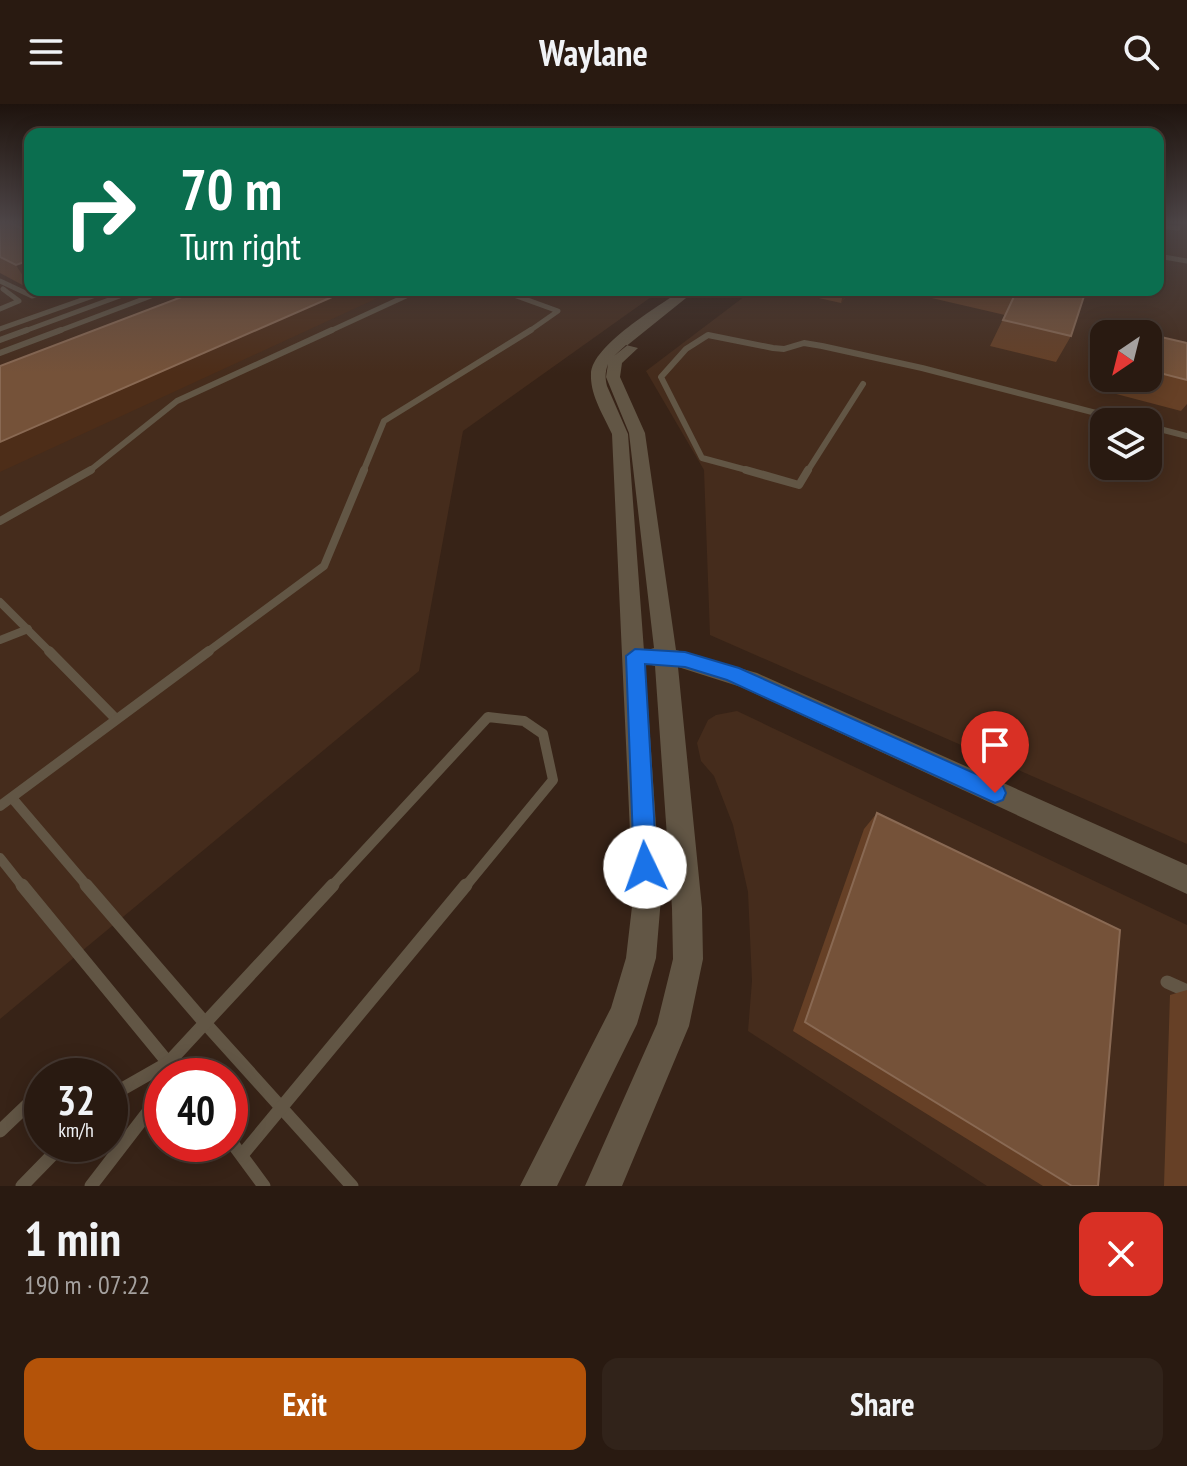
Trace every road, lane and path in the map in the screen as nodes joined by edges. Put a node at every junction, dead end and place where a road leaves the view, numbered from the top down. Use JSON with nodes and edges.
{"nodes":[{"id":1,"x":0,"y":281,"type":"edge"},
{"id":2,"x":0,"y":288,"type":"edge"},
{"id":3,"x":24,"y":292,"type":"edge"},
{"id":4,"x":4,"y":293,"type":"edge"},
{"id":5,"x":93,"y":296,"type":"edge"},
{"id":6,"x":119,"y":296,"type":"edge"},
{"id":7,"x":151,"y":296,"type":"edge"},
{"id":8,"x":406,"y":296,"type":"edge"},
{"id":9,"x":517,"y":296,"type":"edge"},
{"id":10,"x":682,"y":296,"type":"edge"},
{"id":11,"x":701,"y":296,"type":"edge"},
{"id":12,"x":0,"y":309,"type":"edge"},
{"id":13,"x":18,"y":323,"type":"junction"},
{"id":14,"x":0,"y":329,"type":"edge"},
{"id":15,"x":28,"y":329,"type":"junction"},
{"id":16,"x":0,"y":340,"type":"edge"},
{"id":17,"x":0,"y":353,"type":"edge"},
{"id":18,"x":863,"y":384,"type":"dead end"},
{"id":19,"x":1090,"y":411,"type":"edge"},
{"id":20,"x":1162,"y":430,"type":"edge"},
{"id":21,"x":1187,"y":436,"type":"edge"},
{"id":22,"x":0,"y":521,"type":"edge"},
{"id":23,"x":0,"y":602,"type":"edge"},
{"id":24,"x":28,"y":629,"type":"junction"},
{"id":25,"x":0,"y":640,"type":"edge"},
{"id":26,"x":635,"y":656,"type":"junction"},
{"id":27,"x":666,"y":657,"type":"junction"},
{"id":28,"x":116,"y":719,"type":"junction"},
{"id":29,"x":6,"y":802,"type":"edge"},
{"id":30,"x":0,"y":858,"type":"edge"},
{"id":31,"x":1187,"y":880,"type":"edge"},
{"id":32,"x":1167,"y":982,"type":"dead end"},
{"id":33,"x":1187,"y":991,"type":"edge"},
{"id":34,"x":205,"y":1023,"type":"junction"},
{"id":35,"x":153,"y":1058,"type":"edge"},
{"id":36,"x":177,"y":1058,"type":"edge"},
{"id":37,"x":24,"y":1108,"type":"edge"},
{"id":38,"x":282,"y":1110,"type":"junction"},
{"id":39,"x":144,"y":1117,"type":"edge"},
{"id":40,"x":0,"y":1131,"type":"edge"},
{"id":41,"x":248,"y":1148,"type":"edge"},
{"id":42,"x":45,"y":1162,"type":"edge"},
{"id":43,"x":247,"y":1162,"type":"edge"},
{"id":44,"x":22,"y":1186,"type":"edge"},
{"id":45,"x":91,"y":1186,"type":"edge"},
{"id":46,"x":264,"y":1186,"type":"edge"},
{"id":47,"x":352,"y":1186,"type":"edge"},
{"id":48,"x":538,"y":1186,"type":"edge"},
{"id":49,"x":603,"y":1186,"type":"edge"}],
"edges":[{"from":1,"to":3,"type":"lane"},
{"from":2,"to":4,"type":"lane"},
{"from":4,"to":12,"type":"lane"},
{"from":5,"to":13,"type":"lane"},
{"from":6,"to":15,"type":"lane"},
{"from":7,"to":17,"type":"lane"},
{"from":8,"to":22,"type":"lane"},
{"from":9,"to":28,"type":"lane"},
{"from":10,"to":26,"type":"street"},
{"from":11,"to":27,"type":"street"},
{"from":13,"to":14,"type":"lane"},
{"from":13,"to":15,"type":"lane"},
{"from":15,"to":16,"type":"lane"},
{"from":18,"to":19,"type":"lane"},
{"from":20,"to":21,"type":"lane"},
{"from":23,"to":24,"type":"lane"},
{"from":24,"to":25,"type":"lane"},
{"from":24,"to":28,"type":"lane"},
{"from":26,"to":27,"type":"street"},
{"from":26,"to":48,"type":"street"},
{"from":27,"to":31,"type":"street"},
{"from":27,"to":49,"type":"street"},
{"from":28,"to":29,"type":"lane"},
{"from":29,"to":34,"type":"lane"},
{"from":30,"to":35,"type":"lane"},
{"from":32,"to":33,"type":"lane"},
{"from":34,"to":36,"type":"lane"},
{"from":34,"to":38,"type":"lane"},
{"from":34,"to":38,"type":"lane"},
{"from":37,"to":40,"type":"lane"},
{"from":38,"to":41,"type":"lane"},
{"from":38,"to":47,"type":"lane"},
{"from":39,"to":45,"type":"lane"},
{"from":42,"to":44,"type":"lane"},
{"from":43,"to":46,"type":"lane"}]}
